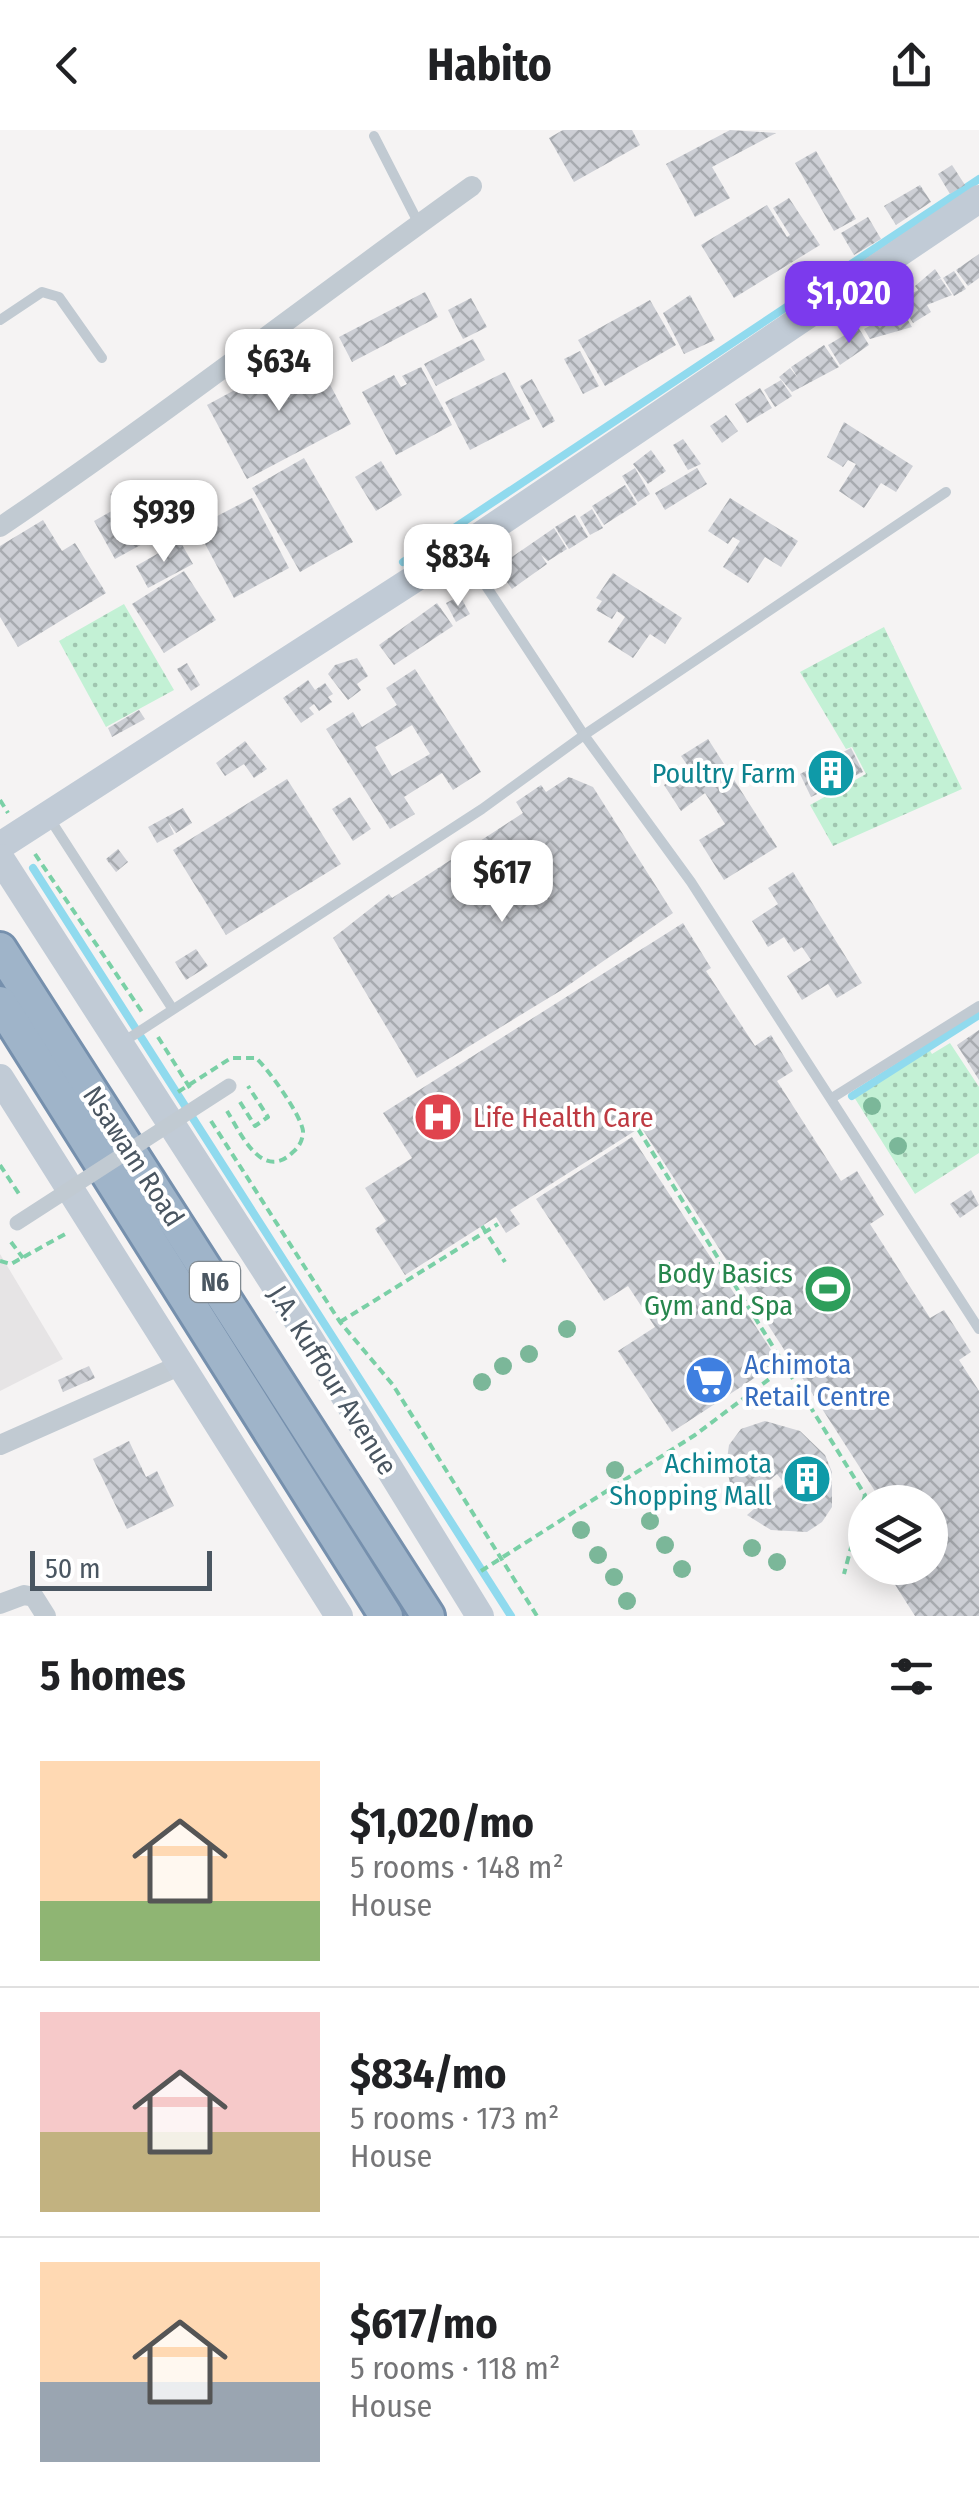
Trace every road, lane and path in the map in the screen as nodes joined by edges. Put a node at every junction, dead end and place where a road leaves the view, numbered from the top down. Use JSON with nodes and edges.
{"nodes":[{"id":1,"x":374,"y":136,"type":"dead end"},
{"id":2,"x":472,"y":186,"type":"dead end"},
{"id":3,"x":979,"y":199,"type":"edge"},
{"id":4,"x":419,"y":224,"type":"junction"},
{"id":5,"x":0,"y":320,"type":"edge"},
{"id":6,"x":102,"y":358,"type":"dead end"},
{"id":7,"x":946,"y":492,"type":"dead end"},
{"id":8,"x":0,"y":527,"type":"edge"},
{"id":9,"x":462,"y":548,"type":"junction"},
{"id":10,"x":584,"y":734,"type":"junction"},
{"id":11,"x":0,"y":800,"type":"edge"},
{"id":12,"x":48,"y":815,"type":"junction"},
{"id":13,"x":10,"y":839,"type":"edge"},
{"id":14,"x":0,"y":858,"type":"edge"},
{"id":15,"x":0,"y":950,"type":"edge"},
{"id":16,"x":0,"y":1003,"type":"edge"},
{"id":17,"x":979,"y":1006,"type":"edge"},
{"id":18,"x":172,"y":1008,"type":"junction"},
{"id":19,"x":150,"y":1024,"type":"junction"},
{"id":20,"x":121,"y":1043,"type":"junction"},
{"id":21,"x":0,"y":1078,"type":"edge"},
{"id":22,"x":188,"y":1085,"type":"junction"},
{"id":23,"x":223,"y":1090,"type":"junction"},
{"id":24,"x":832,"y":1098,"type":"junction"},
{"id":25,"x":198,"y":1101,"type":"dead end"},
{"id":26,"x":160,"y":1104,"type":"junction"},
{"id":27,"x":208,"y":1116,"type":"dead end"},
{"id":28,"x":268,"y":1117,"type":"dead end"},
{"id":29,"x":638,"y":1130,"type":"dead end"},
{"id":30,"x":0,"y":1165,"type":"edge"},
{"id":31,"x":32,"y":1214,"type":"junction"},
{"id":32,"x":90,"y":1219,"type":"junction"},
{"id":33,"x":17,"y":1223,"type":"dead end"},
{"id":34,"x":498,"y":1224,"type":"dead end"},
{"id":35,"x":484,"y":1229,"type":"junction"},
{"id":36,"x":0,"y":1261,"type":"edge"},
{"id":37,"x":506,"y":1262,"type":"dead end"},
{"id":38,"x":340,"y":1322,"type":"junction"},
{"id":39,"x":979,"y":1329,"type":"edge"},
{"id":40,"x":183,"y":1364,"type":"junction"},
{"id":41,"x":788,"y":1365,"type":"junction"},
{"id":42,"x":0,"y":1446,"type":"edge"},
{"id":43,"x":501,"y":1558,"type":"junction"},
{"id":44,"x":844,"y":1574,"type":"dead end"},
{"id":45,"x":460,"y":1584,"type":"junction"},
{"id":46,"x":0,"y":1604,"type":"edge"},
{"id":47,"x":46,"y":1616,"type":"edge"},
{"id":48,"x":339,"y":1616,"type":"edge"},
{"id":49,"x":386,"y":1616,"type":"edge"},
{"id":50,"x":428,"y":1616,"type":"edge"},
{"id":51,"x":480,"y":1616,"type":"edge"},
{"id":52,"x":537,"y":1616,"type":"edge"}],
"edges":[{"from":1,"to":4,"type":"lane"},
{"from":2,"to":4,"type":"street"},
{"from":3,"to":9,"type":"main road"},
{"from":4,"to":8,"type":"street"},
{"from":5,"to":6,"type":"lane"},
{"from":7,"to":10,"type":"lane"},
{"from":9,"to":10,"type":"lane"},
{"from":9,"to":12,"type":"main road"},
{"from":10,"to":18,"type":"lane"},
{"from":10,"to":24,"type":"lane"},
{"from":11,"to":13,"type":"path"},
{"from":12,"to":13,"type":"main road"},
{"from":12,"to":18,"type":"lane"},
{"from":13,"to":19,"type":"path"},
{"from":14,"to":20,"type":"main road","name":"J.A. Kuffour Avenue"},
{"from":15,"to":50,"type":"highway","name":"Nsawam Road","number":"N6"},
{"from":16,"to":49,"type":"highway","name":"Nsawam Road","number":"N6"},
{"from":17,"to":24,"type":"lane"},
{"from":18,"to":19,"type":"lane"},
{"from":19,"to":20,"type":"lane"},
{"from":19,"to":22,"type":"path"},
{"from":20,"to":26,"type":"main road","name":"J.A. Kuffour Avenue"},
{"from":21,"to":32,"type":"main road"},
{"from":22,"to":23,"type":"path"},
{"from":22,"to":25,"type":"path"},
{"from":22,"to":26,"type":"path"},
{"from":23,"to":28,"type":"path"},
{"from":23,"to":31,"type":"street","bridge":true},
{"from":24,"to":39,"type":"lane"},
{"from":26,"to":45,"type":"main road","name":"J.A. Kuffour Avenue"},
{"from":27,"to":38,"type":"path"},
{"from":29,"to":41,"type":"path"},
{"from":30,"to":31,"type":"path"},
{"from":31,"to":33,"type":"street","bridge":true},
{"from":32,"to":36,"type":"path"},
{"from":32,"to":40,"type":"main road"},
{"from":34,"to":35,"type":"path"},
{"from":35,"to":37,"type":"path"},
{"from":35,"to":38,"type":"path"},
{"from":38,"to":43,"type":"path"},
{"from":40,"to":42,"type":"street"},
{"from":40,"to":48,"type":"main road"},
{"from":41,"to":43,"type":"path"},
{"from":41,"to":44,"type":"path"},
{"from":43,"to":45,"type":"path"},
{"from":43,"to":52,"type":"path"},
{"from":45,"to":51,"type":"main road","name":"J.A. Kuffour Avenue"},
{"from":46,"to":47,"type":"street"}]}
